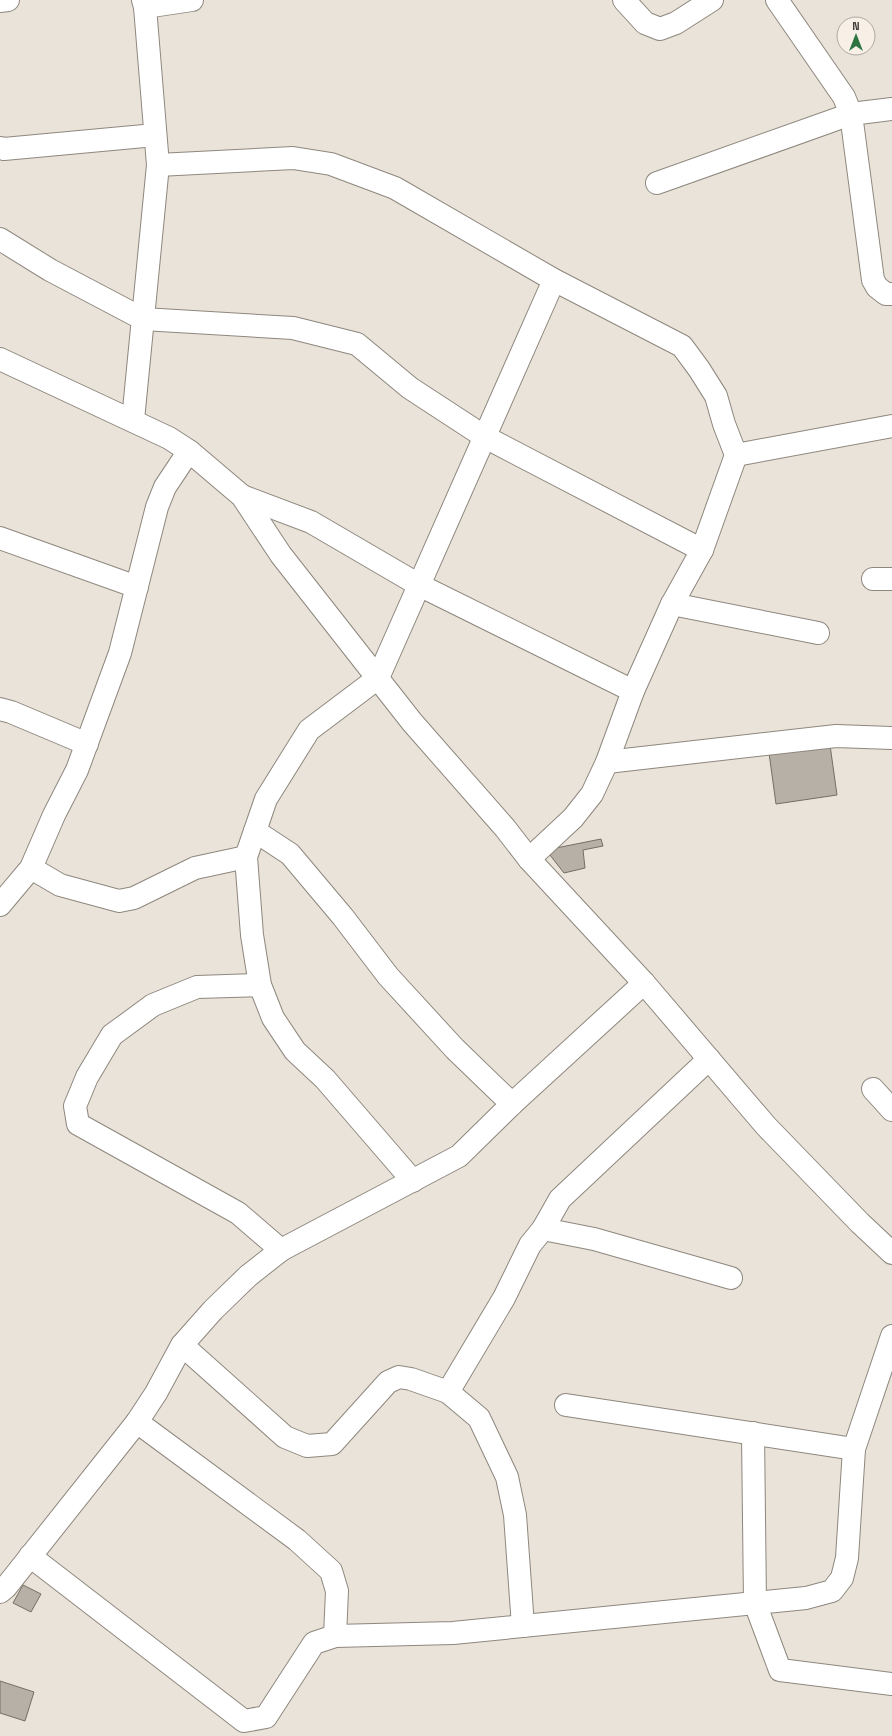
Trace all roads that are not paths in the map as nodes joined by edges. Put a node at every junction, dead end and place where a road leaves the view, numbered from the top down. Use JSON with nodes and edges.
{"nodes":[{"id":1,"x":8,"y":0,"type":"edge"},
{"id":2,"x":192,"y":0,"type":"edge"},
{"id":3,"x":624,"y":0,"type":"edge"},
{"id":4,"x":712,"y":0,"type":"edge"},
{"id":5,"x":777,"y":0,"type":"edge"},
{"id":6,"x":0,"y":1,"type":"edge"},
{"id":7,"x":144,"y":4,"type":"edge"},
{"id":8,"x":892,"y":108,"type":"edge"},
{"id":9,"x":851,"y":114,"type":"junction"},
{"id":10,"x":155,"y":135,"type":"junction"},
{"id":11,"x":0,"y":148,"type":"edge"},
{"id":12,"x":158,"y":165,"type":"junction"},
{"id":13,"x":657,"y":183,"type":"dead end"},
{"id":14,"x":0,"y":239,"type":"edge"},
{"id":15,"x":554,"y":280,"type":"junction"},
{"id":16,"x":892,"y":294,"type":"edge"},
{"id":17,"x":143,"y":319,"type":"junction"},
{"id":18,"x":0,"y":359,"type":"edge"},
{"id":19,"x":133,"y":420,"type":"junction"},
{"id":20,"x":892,"y":426,"type":"edge"},
{"id":21,"x":485,"y":437,"type":"junction"},
{"id":22,"x":189,"y":451,"type":"junction"},
{"id":23,"x":736,"y":455,"type":"junction"},
{"id":24,"x":242,"y":496,"type":"junction"},
{"id":25,"x":0,"y":538,"type":"edge"},
{"id":26,"x":702,"y":550,"type":"junction"},
{"id":27,"x":419,"y":585,"type":"junction"},
{"id":28,"x":137,"y":587,"type":"junction"},
{"id":29,"x":672,"y":604,"type":"junction"},
{"id":30,"x":818,"y":633,"type":"dead end"},
{"id":31,"x":378,"y":678,"type":"junction"},
{"id":32,"x":633,"y":690,"type":"junction"},
{"id":33,"x":0,"y":709,"type":"edge"},
{"id":34,"x":892,"y":738,"type":"edge"},
{"id":35,"x":86,"y":744,"type":"junction"},
{"id":36,"x":607,"y":762,"type":"junction"},
{"id":37,"x":255,"y":831,"type":"junction"},
{"id":38,"x":246,"y":857,"type":"junction"},
{"id":39,"x":529,"y":859,"type":"junction"},
{"id":40,"x":31,"y":868,"type":"junction"},
{"id":41,"x":0,"y":905,"type":"edge"},
{"id":42,"x":644,"y":983,"type":"junction"},
{"id":43,"x":260,"y":985,"type":"junction"},
{"id":44,"x":709,"y":1059,"type":"junction"},
{"id":45,"x":873,"y":1089,"type":"dead end"},
{"id":46,"x":512,"y":1104,"type":"junction"},
{"id":47,"x":892,"y":1110,"type":"edge"},
{"id":48,"x":413,"y":1181,"type":"junction"},
{"id":49,"x":543,"y":1229,"type":"junction"},
{"id":50,"x":281,"y":1250,"type":"junction"},
{"id":51,"x":892,"y":1253,"type":"edge"},
{"id":52,"x":731,"y":1278,"type":"dead end"},
{"id":53,"x":892,"y":1336,"type":"edge"},
{"id":54,"x":182,"y":1345,"type":"junction"},
{"id":55,"x":448,"y":1392,"type":"junction"},
{"id":56,"x":566,"y":1404,"type":"dead end"},
{"id":57,"x":137,"y":1422,"type":"junction"},
{"id":58,"x":754,"y":1433,"type":"junction"},
{"id":59,"x":854,"y":1449,"type":"junction"},
{"id":60,"x":30,"y":1556,"type":"junction"},
{"id":61,"x":0,"y":1592,"type":"edge"},
{"id":62,"x":756,"y":1603,"type":"junction"},
{"id":63,"x":523,"y":1626,"type":"junction"},
{"id":64,"x":335,"y":1636,"type":"junction"},
{"id":65,"x":892,"y":1684,"type":"edge"}],
"edges":[{"from":1,"to":6,"type":"street"},
{"from":2,"to":7,"type":"street"},
{"from":3,"to":4,"type":"street"},
{"from":5,"to":9,"type":"street"},
{"from":7,"to":10,"type":"street"},
{"from":8,"to":9,"type":"street"},
{"from":9,"to":13,"type":"street"},
{"from":9,"to":16,"type":"street"},
{"from":10,"to":11,"type":"street"},
{"from":10,"to":12,"type":"street"},
{"from":12,"to":15,"type":"street"},
{"from":12,"to":17,"type":"street"},
{"from":14,"to":17,"type":"street"},
{"from":15,"to":21,"type":"street"},
{"from":15,"to":23,"type":"street"},
{"from":17,"to":19,"type":"street"},
{"from":17,"to":21,"type":"street"},
{"from":18,"to":19,"type":"street"},
{"from":19,"to":22,"type":"street"},
{"from":20,"to":23,"type":"street"},
{"from":21,"to":26,"type":"street"},
{"from":21,"to":27,"type":"street"},
{"from":22,"to":24,"type":"street"},
{"from":22,"to":28,"type":"street"},
{"from":23,"to":26,"type":"street"},
{"from":24,"to":27,"type":"street"},
{"from":24,"to":31,"type":"street"},
{"from":25,"to":28,"type":"street"},
{"from":26,"to":29,"type":"street"},
{"from":27,"to":31,"type":"street"},
{"from":27,"to":32,"type":"street"},
{"from":28,"to":35,"type":"street"},
{"from":29,"to":30,"type":"street"},
{"from":29,"to":32,"type":"street"},
{"from":31,"to":37,"type":"street"},
{"from":31,"to":39,"type":"street"},
{"from":32,"to":36,"type":"street"},
{"from":33,"to":35,"type":"street"},
{"from":34,"to":36,"type":"street"},
{"from":35,"to":40,"type":"street"},
{"from":36,"to":39,"type":"street"},
{"from":37,"to":38,"type":"street"},
{"from":37,"to":46,"type":"street"},
{"from":38,"to":40,"type":"street"},
{"from":38,"to":43,"type":"street"},
{"from":39,"to":42,"type":"street"},
{"from":40,"to":41,"type":"street"},
{"from":42,"to":44,"type":"street"},
{"from":42,"to":46,"type":"street"},
{"from":43,"to":48,"type":"street"},
{"from":43,"to":50,"type":"street"},
{"from":44,"to":49,"type":"street"},
{"from":44,"to":51,"type":"street"},
{"from":45,"to":47,"type":"street"},
{"from":46,"to":48,"type":"street"},
{"from":48,"to":50,"type":"street"},
{"from":49,"to":52,"type":"street"},
{"from":49,"to":55,"type":"street"},
{"from":50,"to":54,"type":"street"},
{"from":53,"to":59,"type":"street"},
{"from":54,"to":55,"type":"street"},
{"from":54,"to":57,"type":"street"},
{"from":55,"to":63,"type":"street"},
{"from":56,"to":58,"type":"street"},
{"from":57,"to":60,"type":"street"},
{"from":57,"to":64,"type":"street"},
{"from":58,"to":59,"type":"street"},
{"from":58,"to":62,"type":"street"},
{"from":59,"to":62,"type":"street"},
{"from":60,"to":61,"type":"street"},
{"from":60,"to":64,"type":"street"},
{"from":62,"to":63,"type":"street"},
{"from":62,"to":65,"type":"street"},
{"from":63,"to":64,"type":"street"}]}
